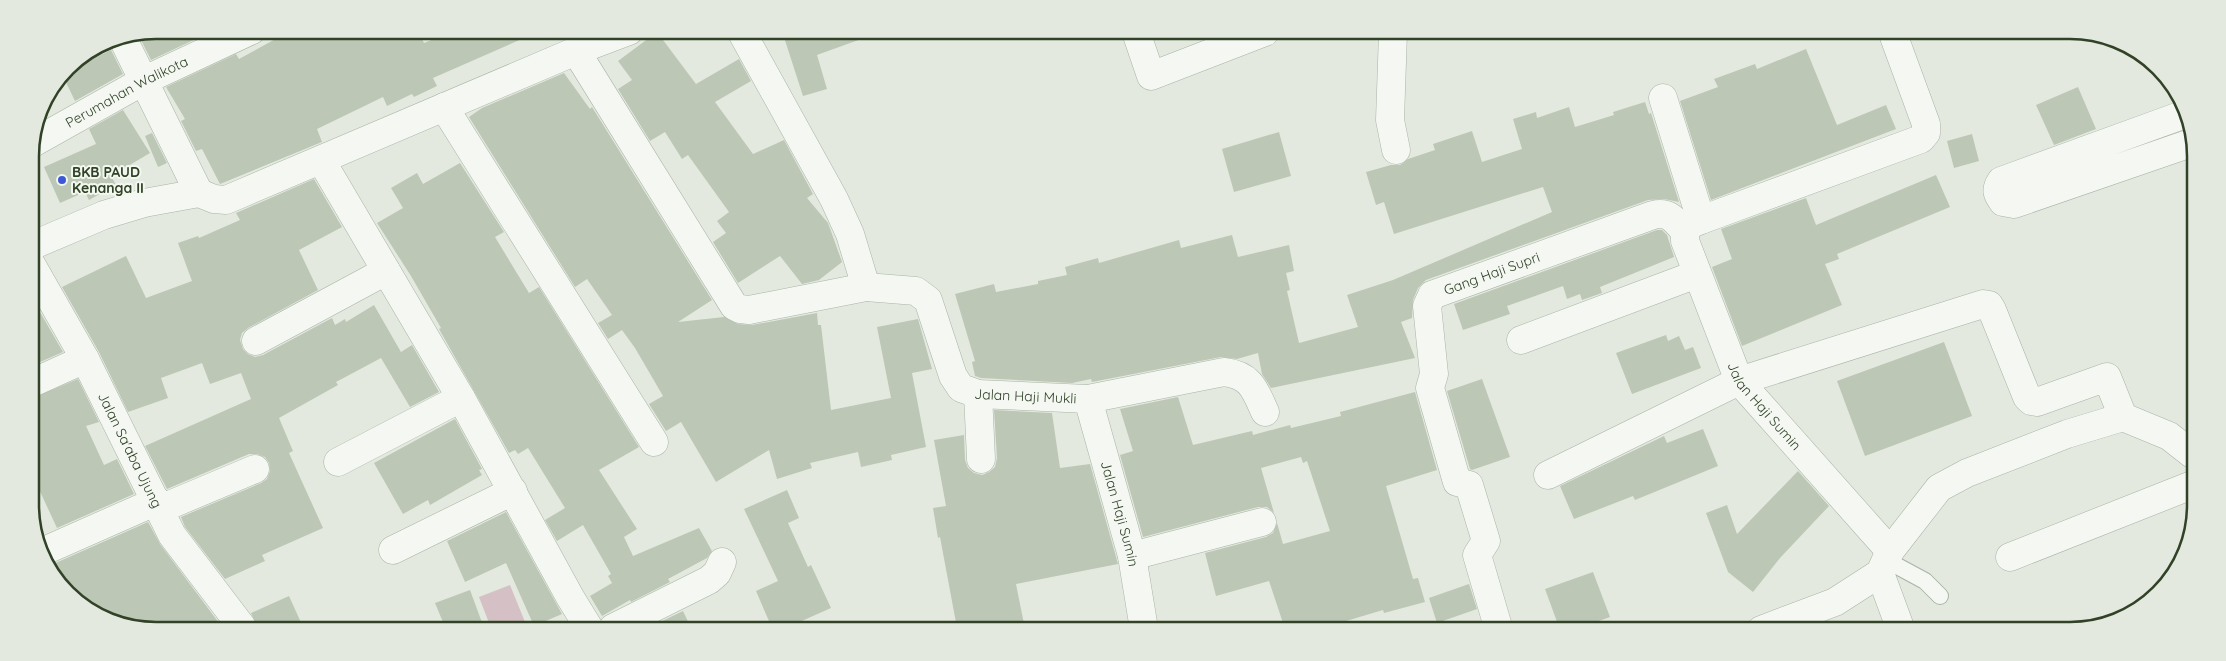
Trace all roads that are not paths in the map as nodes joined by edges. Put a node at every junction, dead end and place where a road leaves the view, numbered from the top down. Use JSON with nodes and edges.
{"nodes":[{"id":1,"x":233,"y":39,"type":"edge"},
{"id":2,"x":608,"y":39,"type":"edge"},
{"id":3,"x":745,"y":39,"type":"edge"},
{"id":4,"x":1138,"y":39,"type":"edge"},
{"id":5,"x":1247,"y":39,"type":"edge"},
{"id":6,"x":1393,"y":39,"type":"edge"},
{"id":7,"x":1895,"y":39,"type":"edge"},
{"id":8,"x":125,"y":43,"type":"edge"},
{"id":9,"x":576,"y":51,"type":"junction"},
{"id":10,"x":145,"y":80,"type":"junction"},
{"id":11,"x":1663,"y":98,"type":"dead end"},
{"id":12,"x":444,"y":107,"type":"junction"},
{"id":13,"x":2180,"y":116,"type":"edge"},
{"id":14,"x":40,"y":139,"type":"edge"},
{"id":15,"x":2187,"y":145,"type":"edge"},
{"id":16,"x":1396,"y":150,"type":"dead end"},
{"id":17,"x":321,"y":160,"type":"junction"},
{"id":18,"x":199,"y":193,"type":"junction"},
{"id":19,"x":1693,"y":226,"type":"junction"},
{"id":20,"x":39,"y":243,"type":"edge"},
{"id":21,"x":386,"y":271,"type":"junction"},
{"id":22,"x":1698,"y":274,"type":"junction"},
{"id":23,"x":39,"y":278,"type":"edge"},
{"id":24,"x":866,"y":287,"type":"junction"},
{"id":25,"x":1521,"y":340,"type":"dead end"},
{"id":26,"x":256,"y":341,"type":"dead end"},
{"id":27,"x":85,"y":359,"type":"junction"},
{"id":28,"x":39,"y":380,"type":"edge"},
{"id":29,"x":1739,"y":381,"type":"junction"},
{"id":30,"x":978,"y":394,"type":"junction"},
{"id":31,"x":461,"y":398,"type":"junction"},
{"id":32,"x":1088,"y":399,"type":"junction"},
{"id":33,"x":1266,"y":412,"type":"dead end"},
{"id":34,"x":2123,"y":417,"type":"junction"},
{"id":35,"x":654,"y":442,"type":"dead end"},
{"id":36,"x":2187,"y":450,"type":"edge"},
{"id":37,"x":981,"y":459,"type":"dead end"},
{"id":38,"x":338,"y":462,"type":"dead end"},
{"id":39,"x":256,"y":469,"type":"dead end"},
{"id":40,"x":1548,"y":475,"type":"dead end"},
{"id":41,"x":2187,"y":487,"type":"edge"},
{"id":42,"x":513,"y":491,"type":"junction"},
{"id":43,"x":158,"y":505,"type":"junction"},
{"id":44,"x":1262,"y":522,"type":"dead end"},
{"id":45,"x":48,"y":549,"type":"edge"},
{"id":46,"x":393,"y":550,"type":"dead end"},
{"id":47,"x":1132,"y":556,"type":"junction"},
{"id":48,"x":2010,"y":557,"type":"dead end"},
{"id":49,"x":722,"y":562,"type":"dead end"},
{"id":50,"x":1885,"y":562,"type":"junction"},
{"id":51,"x":1940,"y":596,"type":"dead end"},
{"id":52,"x":238,"y":622,"type":"edge"},
{"id":53,"x":585,"y":622,"type":"edge"},
{"id":54,"x":625,"y":622,"type":"edge"},
{"id":55,"x":1143,"y":622,"type":"edge"},
{"id":56,"x":1497,"y":622,"type":"edge"},
{"id":57,"x":1782,"y":622,"type":"edge"},
{"id":58,"x":1899,"y":622,"type":"edge"}],
"edges":[{"from":1,"to":10,"type":"street","name":"Perumahan Walikota"},
{"from":2,"to":9,"type":"street"},
{"from":3,"to":24,"type":"street"},
{"from":4,"to":5,"type":"street"},
{"from":6,"to":16,"type":"street"},
{"from":7,"to":19,"type":"street"},
{"from":8,"to":10,"type":"street"},
{"from":9,"to":12,"type":"street"},
{"from":9,"to":24,"type":"street","name":"Jalan Haji Mukli"},
{"from":10,"to":14,"type":"street","name":"Perumahan Walikota"},
{"from":10,"to":18,"type":"street"},
{"from":11,"to":19,"type":"street","name":"Jalan Haji Sumin"},
{"from":12,"to":17,"type":"street"},
{"from":12,"to":35,"type":"street"},
{"from":13,"to":15,"type":"street"},
{"from":17,"to":18,"type":"street"},
{"from":17,"to":21,"type":"street"},
{"from":18,"to":20,"type":"street"},
{"from":19,"to":22,"type":"street","name":"Jalan Haji Sumin"},
{"from":19,"to":56,"type":"street","name":"Gang Haji Supri"},
{"from":21,"to":26,"type":"street"},
{"from":21,"to":31,"type":"street"},
{"from":22,"to":25,"type":"street"},
{"from":22,"to":29,"type":"street","name":"Jalan Haji Sumin"},
{"from":23,"to":27,"type":"street","name":"Jalan Sa'aba Ujung"},
{"from":24,"to":30,"type":"street","name":"Jalan Haji Mukli"},
{"from":27,"to":28,"type":"street"},
{"from":27,"to":43,"type":"street","name":"Jalan Sa'aba Ujung"},
{"from":29,"to":34,"type":"street"},
{"from":29,"to":40,"type":"street"},
{"from":29,"to":50,"type":"street","name":"Jalan Haji Sumin"},
{"from":30,"to":32,"type":"street","name":"Jalan Haji Mukli"},
{"from":30,"to":37,"type":"street"},
{"from":31,"to":38,"type":"street"},
{"from":31,"to":42,"type":"street"},
{"from":32,"to":33,"type":"street","name":"Jalan Haji Mukli"},
{"from":32,"to":47,"type":"street","name":"Jalan Haji Sumin"},
{"from":34,"to":36,"type":"street"},
{"from":34,"to":50,"type":"street"},
{"from":39,"to":43,"type":"street"},
{"from":41,"to":48,"type":"street"},
{"from":42,"to":46,"type":"street"},
{"from":42,"to":53,"type":"street"},
{"from":43,"to":45,"type":"street"},
{"from":43,"to":52,"type":"street","name":"Jalan Sa'aba Ujung"},
{"from":44,"to":47,"type":"street"},
{"from":47,"to":55,"type":"street","name":"Jalan Haji Sumin"},
{"from":49,"to":54,"type":"street"},
{"from":50,"to":51,"type":"lane"},
{"from":50,"to":57,"type":"street"},
{"from":50,"to":58,"type":"street"}]}
